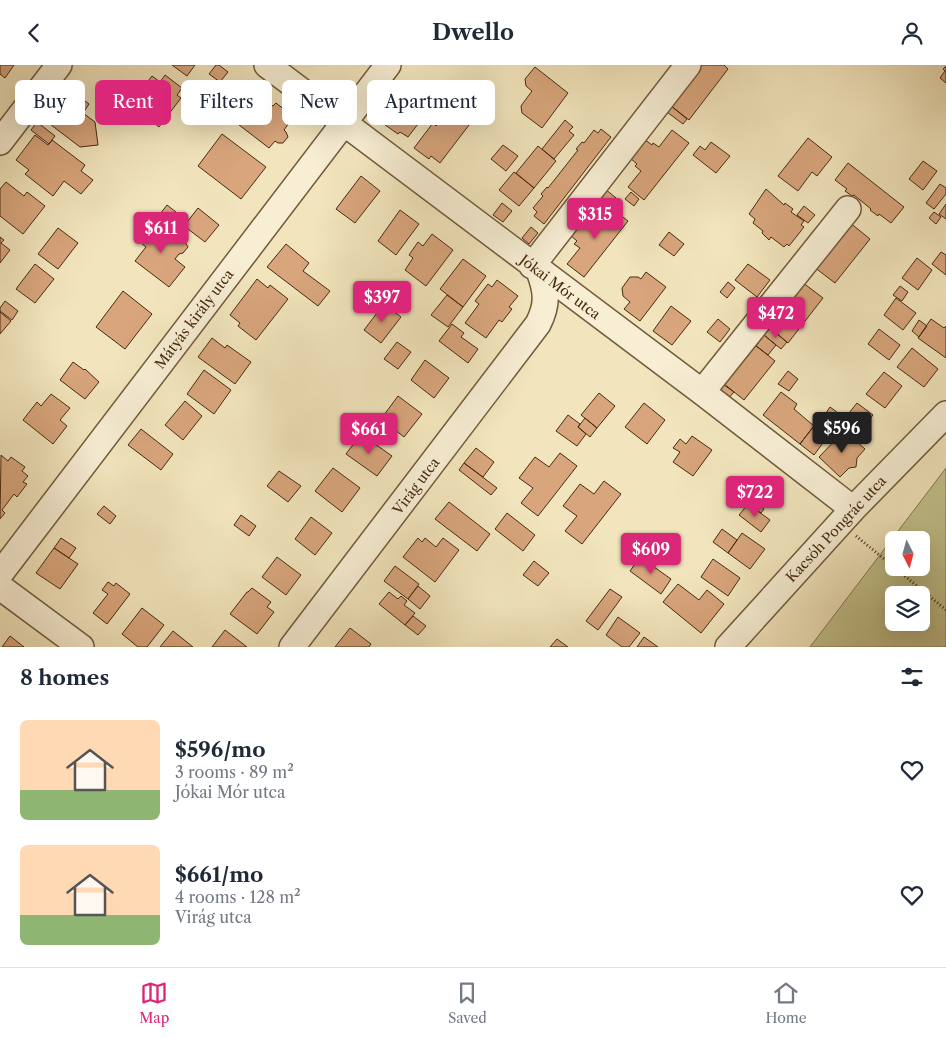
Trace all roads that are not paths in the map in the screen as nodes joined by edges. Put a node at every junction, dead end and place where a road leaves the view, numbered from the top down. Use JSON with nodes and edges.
{"nodes":[{"id":1,"x":59,"y":65,"type":"edge"},
{"id":2,"x":267,"y":65,"type":"edge"},
{"id":3,"x":388,"y":65,"type":"edge"},
{"id":4,"x":688,"y":65,"type":"edge"},
{"id":5,"x":287,"y":80,"type":"edge"},
{"id":6,"x":357,"y":106,"type":"edge"},
{"id":7,"x":342,"y":125,"type":"edge"},
{"id":8,"x":347,"y":125,"type":"edge"},
{"id":9,"x":0,"y":143,"type":"edge"},
{"id":10,"x":848,"y":209,"type":"dead end"},
{"id":11,"x":535,"y":269,"type":"junction"},
{"id":12,"x":590,"y":309,"type":"junction"},
{"id":13,"x":538,"y":324,"type":"junction"},
{"id":14,"x":702,"y":392,"type":"junction"},
{"id":15,"x":946,"y":413,"type":"edge"},
{"id":16,"x":846,"y":516,"type":"junction"},
{"id":17,"x":0,"y":574,"type":"edge"},
{"id":18,"x":0,"y":587,"type":"edge"},
{"id":19,"x":81,"y":647,"type":"edge"},
{"id":20,"x":292,"y":647,"type":"edge"},
{"id":21,"x":728,"y":647,"type":"edge"}],
"edges":[{"from":1,"to":9,"type":"street"},
{"from":2,"to":5,"type":"street","name":"Jókai Mór utca"},
{"from":3,"to":6,"type":"street","name":"Mátyás király utca"},
{"from":4,"to":11,"type":"street"},
{"from":7,"to":17,"type":"street","name":"Mátyás király utca"},
{"from":8,"to":11,"type":"street","name":"Jókai Mór utca"},
{"from":10,"to":14,"type":"street"},
{"from":11,"to":12,"type":"street","name":"Jókai Mór utca"},
{"from":11,"to":13,"type":"street","name":"Virág utca"},
{"from":12,"to":13,"type":"street","name":"Virág utca"},
{"from":12,"to":14,"type":"street","name":"Jókai Mór utca"},
{"from":13,"to":20,"type":"street","name":"Virág utca"},
{"from":14,"to":16,"type":"street","name":"Jókai Mór utca"},
{"from":15,"to":16,"type":"street","name":"Kacsóh Pongrác utca"},
{"from":16,"to":21,"type":"street","name":"Kacsóh Pongrác utca"},
{"from":18,"to":19,"type":"street"}]}
